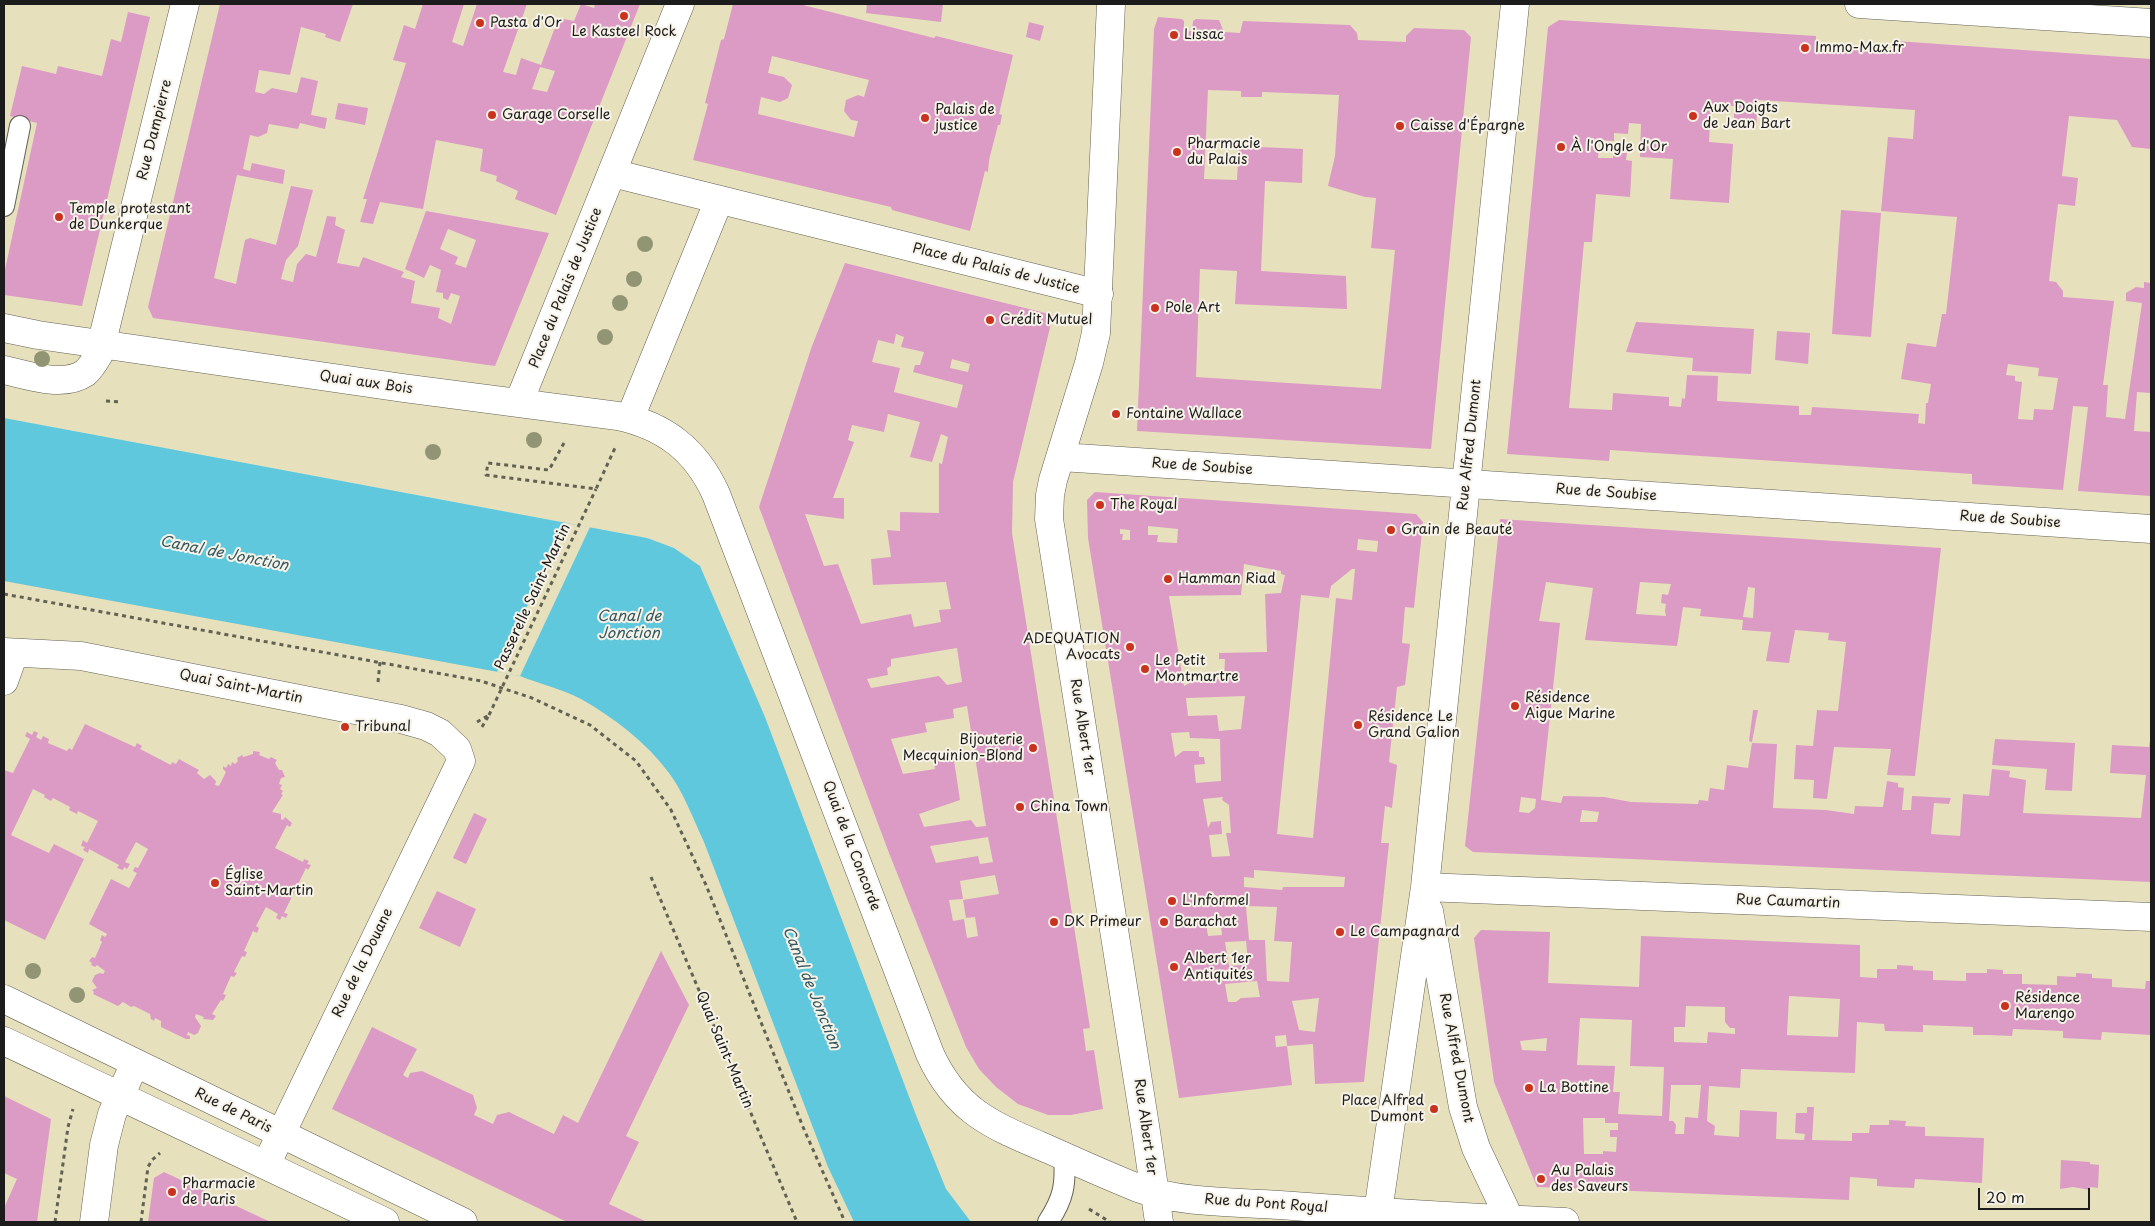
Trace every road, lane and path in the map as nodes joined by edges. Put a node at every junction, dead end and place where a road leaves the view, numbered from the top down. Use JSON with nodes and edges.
{"nodes":[{"id":1,"x":185,"y":4,"type":"edge"},
{"id":2,"x":680,"y":4,"type":"edge"},
{"id":3,"x":1111,"y":4,"type":"edge"},
{"id":4,"x":1515,"y":4,"type":"edge"},
{"id":5,"x":1859,"y":4,"type":"edge"},
{"id":6,"x":2151,"y":22,"type":"edge"},
{"id":7,"x":20,"y":126,"type":"dead end"},
{"id":8,"x":612,"y":173,"type":"junction"},
{"id":9,"x":720,"y":200,"type":"junction"},
{"id":10,"x":4,"y":206,"type":"edge"},
{"id":11,"x":1099,"y":294,"type":"junction"},
{"id":12,"x":4,"y":328,"type":"edge"},
{"id":13,"x":103,"y":345,"type":"junction"},
{"id":14,"x":4,"y":370,"type":"edge"},
{"id":15,"x":519,"y":402,"type":"junction"},
{"id":16,"x":630,"y":418,"type":"junction"},
{"id":17,"x":566,"y":440,"type":"dead end"},
{"id":18,"x":616,"y":444,"type":"dead end"},
{"id":19,"x":1060,"y":458,"type":"junction"},
{"id":20,"x":1466,"y":484,"type":"junction"},
{"id":21,"x":596,"y":489,"type":"junction"},
{"id":22,"x":2151,"y":529,"type":"edge"},
{"id":23,"x":4,"y":594,"type":"edge"},
{"id":24,"x":9,"y":652,"type":"edge"},
{"id":25,"x":380,"y":662,"type":"junction"},
{"id":26,"x":4,"y":680,"type":"edge"},
{"id":27,"x":376,"y":690,"type":"dead end"},
{"id":28,"x":489,"y":715,"type":"dead end"},
{"id":29,"x":461,"y":762,"type":"joint"},
{"id":30,"x":651,"y":877,"type":"dead end"},
{"id":31,"x":1425,"y":887,"type":"junction"},
{"id":32,"x":2151,"y":917,"type":"edge"},
{"id":33,"x":4,"y":999,"type":"edge"},
{"id":34,"x":4,"y":1040,"type":"edge"},
{"id":35,"x":135,"y":1063,"type":"junction"},
{"id":36,"x":82,"y":1078,"type":"junction"},
{"id":37,"x":120,"y":1096,"type":"junction"},
{"id":38,"x":281,"y":1134,"type":"junction"},
{"id":39,"x":1064,"y":1156,"type":"junction"},
{"id":40,"x":266,"y":1165,"type":"junction"},
{"id":41,"x":1155,"y":1194,"type":"junction"},
{"id":42,"x":1378,"y":1212,"type":"junction"},
{"id":43,"x":1511,"y":1221,"type":"edge"},
{"id":44,"x":55,"y":1222,"type":"edge"},
{"id":45,"x":94,"y":1222,"type":"edge"},
{"id":46,"x":386,"y":1222,"type":"edge"},
{"id":47,"x":463,"y":1222,"type":"edge"},
{"id":48,"x":797,"y":1222,"type":"edge"},
{"id":49,"x":845,"y":1222,"type":"edge"},
{"id":50,"x":1048,"y":1222,"type":"edge"},
{"id":51,"x":1159,"y":1222,"type":"edge"},
{"id":52,"x":1337,"y":1222,"type":"edge"},
{"id":53,"x":1565,"y":1222,"type":"edge"}],
"edges":[{"from":1,"to":13,"type":"street","name":"Rue Dampierre"},
{"from":2,"to":8,"type":"street","name":"Place du Palais de Justice"},
{"from":3,"to":11,"type":"street","name":"Place du Palais de Justice"},
{"from":4,"to":20,"type":"street","name":"Rue Alfred Dumont"},
{"from":5,"to":6,"type":"street"},
{"from":7,"to":10,"type":"lane"},
{"from":8,"to":9,"type":"street","name":"Place du Palais de Justice"},
{"from":8,"to":15,"type":"street","name":"Place du Palais de Justice"},
{"from":9,"to":11,"type":"street","name":"Place du Palais de Justice"},
{"from":9,"to":16,"type":"street"},
{"from":11,"to":19,"type":"street","name":"Rue Albert 1er"},
{"from":12,"to":13,"type":"street","name":"Quai aux Bois"},
{"from":13,"to":14,"type":"street"},
{"from":13,"to":15,"type":"street","name":"Quai aux Bois"},
{"from":15,"to":16,"type":"street","name":"Quai aux Bois"},
{"from":16,"to":39,"type":"street","name":"Quai de la Concorde"},
{"from":17,"to":21,"type":"path"},
{"from":18,"to":21,"type":"path","name":"Passerelle Saint-Martin"},
{"from":19,"to":20,"type":"street","name":"Rue de Soubise"},
{"from":19,"to":41,"type":"street","name":"Rue Albert 1er"},
{"from":20,"to":22,"type":"street","name":"Rue de Soubise"},
{"from":20,"to":31,"type":"street","name":"Rue Alfred Dumont"},
{"from":21,"to":28,"type":"path","name":"Passerelle Saint-Martin","bridge":true},
{"from":23,"to":25,"type":"path"},
{"from":24,"to":26,"type":"street"},
{"from":24,"to":29,"type":"street","name":"Quai Saint-Martin"},
{"from":25,"to":27,"type":"path"},
{"from":25,"to":49,"type":"path"},
{"from":29,"to":38,"type":"street","name":"Rue de la Douane"},
{"from":30,"to":48,"type":"path","name":"Quai Saint-Martin"},
{"from":31,"to":32,"type":"street","name":"Rue Caumartin"},
{"from":31,"to":42,"type":"street","name":"Rue Alfred Dumont"},
{"from":31,"to":43,"type":"street","name":"Rue Alfred Dumont"},
{"from":33,"to":35,"type":"street","name":"Rue de Paris"},
{"from":34,"to":36,"type":"street"},
{"from":35,"to":37,"type":"street"},
{"from":35,"to":38,"type":"street","name":"Rue de Paris"},
{"from":36,"to":37,"type":"street"},
{"from":36,"to":44,"type":"path"},
{"from":37,"to":40,"type":"street"},
{"from":37,"to":45,"type":"street"},
{"from":38,"to":40,"type":"street","name":"Rue de la Douane"},
{"from":38,"to":47,"type":"street","name":"Rue de Paris"},
{"from":39,"to":41,"type":"street","name":"Quai de la Concorde"},
{"from":39,"to":50,"type":"lane"},
{"from":40,"to":46,"type":"street"},
{"from":41,"to":42,"type":"street","name":"Rue du Pont Royal"},
{"from":41,"to":51,"type":"street","name":"Rue Albert 1er"},
{"from":42,"to":43,"type":"street","name":"Rue du Pont Royal"},
{"from":42,"to":52,"type":"street","name":"Rue du Pont Royal"},
{"from":43,"to":53,"type":"street","name":"Rue du Pont Royal"}]}
